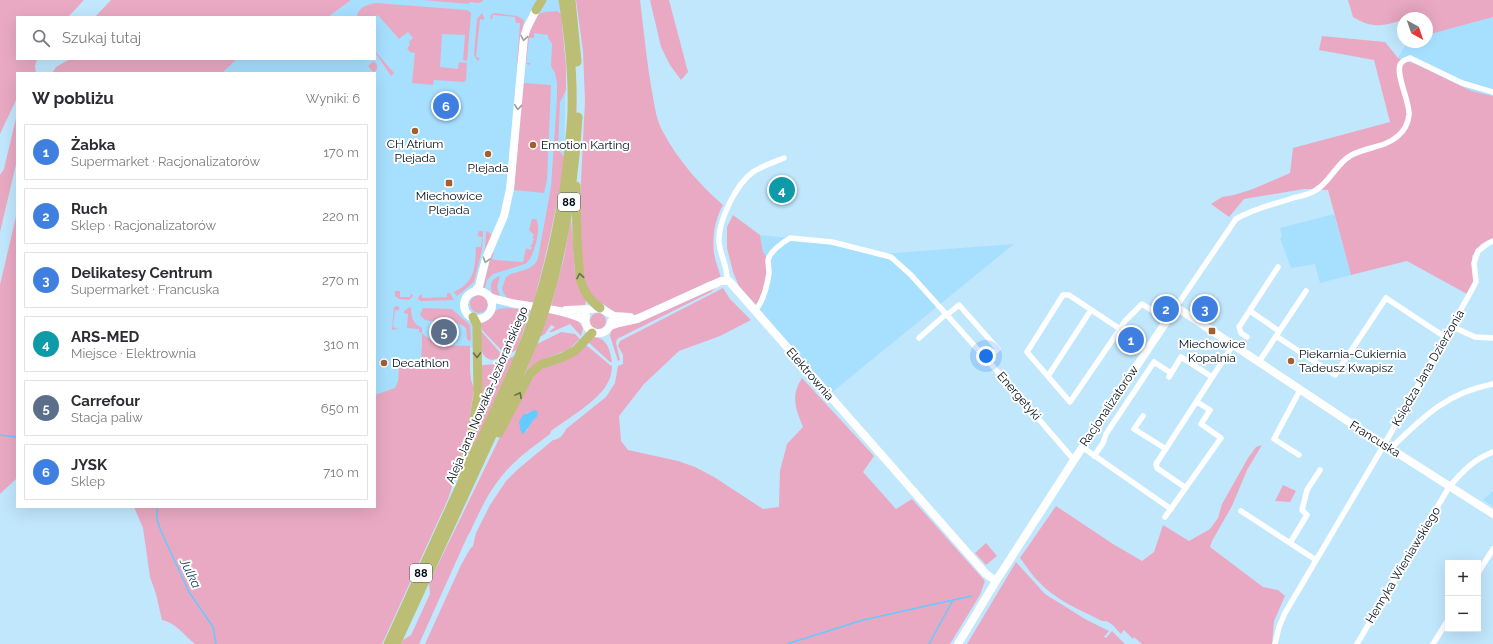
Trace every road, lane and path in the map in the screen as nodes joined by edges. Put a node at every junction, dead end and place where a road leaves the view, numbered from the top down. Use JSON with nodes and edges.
{"nodes":[{"id":1,"x":542,"y":0,"type":"edge"},
{"id":2,"x":563,"y":0,"type":"edge"},
{"id":3,"x":571,"y":0,"type":"edge"},
{"id":4,"x":536,"y":10,"type":"joint"},
{"id":5,"x":1493,"y":92,"type":"edge"},
{"id":6,"x":578,"y":107,"type":"junction"},
{"id":7,"x":784,"y":158,"type":"dead end"},
{"id":8,"x":1493,"y":241,"type":"edge"},
{"id":9,"x":1278,"y":267,"type":"dead end"},
{"id":10,"x":727,"y":280,"type":"junction"},
{"id":11,"x":1306,"y":291,"type":"dead end"},
{"id":12,"x":474,"y":292,"type":"junction"},
{"id":13,"x":545,"y":295,"type":"junction"},
{"id":14,"x":490,"y":297,"type":"junction"},
{"id":15,"x":519,"y":305,"type":"junction"},
{"id":16,"x":492,"y":307,"type":"junction"},
{"id":17,"x":1176,"y":307,"type":"junction"},
{"id":18,"x":599,"y":309,"type":"junction"},
{"id":19,"x":1091,"y":310,"type":"junction"},
{"id":20,"x":560,"y":311,"type":"junction"},
{"id":21,"x":755,"y":311,"type":"junction"},
{"id":22,"x":1250,"y":311,"type":"junction"},
{"id":23,"x":644,"y":315,"type":"junction"},
{"id":24,"x":946,"y":315,"type":"junction"},
{"id":25,"x":473,"y":317,"type":"junction"},
{"id":26,"x":585,"y":320,"type":"junction"},
{"id":27,"x":1167,"y":320,"type":"junction"},
{"id":28,"x":610,"y":326,"type":"junction"},
{"id":29,"x":1451,"y":326,"type":"junction"},
{"id":30,"x":1120,"y":329,"type":"junction"},
{"id":31,"x":592,"y":333,"type":"junction"},
{"id":32,"x":1277,"y":334,"type":"junction"},
{"id":33,"x":1247,"y":337,"type":"dead end"},
{"id":34,"x":1445,"y":337,"type":"junction"},
{"id":35,"x":919,"y":338,"type":"dead end"},
{"id":36,"x":1493,"y":338,"type":"edge"},
{"id":37,"x":1233,"y":345,"type":"junction"},
{"id":38,"x":986,"y":359,"type":"junction"},
{"id":39,"x":1259,"y":362,"type":"junction"},
{"id":40,"x":1048,"y":376,"type":"junction"},
{"id":41,"x":1212,"y":378,"type":"junction"},
{"id":42,"x":1493,"y":384,"type":"edge"},
{"id":43,"x":1300,"y":390,"type":"junction"},
{"id":44,"x":1197,"y":402,"type":"junction"},
{"id":45,"x":1143,"y":416,"type":"dead end"},
{"id":46,"x":1082,"y":447,"type":"junction"},
{"id":47,"x":1387,"y":447,"type":"junction"},
{"id":48,"x":1166,"y":449,"type":"junction"},
{"id":49,"x":1493,"y":452,"type":"edge"},
{"id":50,"x":1299,"y":455,"type":"dead end"},
{"id":51,"x":1094,"y":456,"type":"junction"},
{"id":52,"x":1074,"y":460,"type":"junction"},
{"id":53,"x":1320,"y":470,"type":"dead end"},
{"id":54,"x":1449,"y":487,"type":"junction"},
{"id":55,"x":1186,"y":488,"type":"junction"},
{"id":56,"x":457,"y":503,"type":"junction"},
{"id":57,"x":1171,"y":509,"type":"junction"},
{"id":58,"x":1241,"y":511,"type":"dead end"},
{"id":59,"x":1493,"y":514,"type":"edge"},
{"id":60,"x":1165,"y":517,"type":"dead end"},
{"id":61,"x":1290,"y":543,"type":"junction"},
{"id":62,"x":1493,"y":549,"type":"edge"},
{"id":63,"x":1316,"y":560,"type":"junction"},
{"id":64,"x":1481,"y":568,"type":"edge"},
{"id":65,"x":996,"y":581,"type":"junction"},
{"id":66,"x":1445,"y":625,"type":"edge"},
{"id":67,"x":388,"y":644,"type":"edge"},
{"id":68,"x":396,"y":644,"type":"edge"},
{"id":69,"x":958,"y":644,"type":"edge"},
{"id":70,"x":1275,"y":644,"type":"edge"},
{"id":71,"x":1357,"y":644,"type":"edge"},
{"id":72,"x":1433,"y":644,"type":"edge"}],
"edges":[{"from":1,"to":4,"type":"main road"},
{"from":2,"to":13,"type":"main road","name":"Aleja Jana Nowaka-Jeziorańskiego","number":"88"},
{"from":3,"to":6,"type":"main road","name":"Aleja Jana Nowaka-Jeziorańskiego","number":"88"},
{"from":4,"to":12,"type":"street","one_way":true},
{"from":5,"to":17,"type":"street","name":"Racjonalizatorów"},
{"from":6,"to":13,"type":"main road","name":"Aleja Jana Nowaka-Jeziorańskiego","number":"88"},
{"from":18,"to":6,"type":"main road","one_way":true},
{"from":7,"to":10,"type":"street"},
{"from":8,"to":29,"type":"street","name":"Księdza Jana Dzierżonia"},
{"from":9,"to":22,"type":"street"},
{"from":10,"to":21,"type":"street","name":"Elektrownia"},
{"from":10,"to":23,"type":"street"},
{"from":11,"to":32,"type":"street"},
{"from":12,"to":14,"type":"street"},
{"from":12,"to":25,"type":"street"},
{"from":13,"to":56,"type":"main road","name":"Aleja Jana Nowaka-Jeziorańskiego","number":"88"},
{"from":14,"to":15,"type":"street"},
{"from":14,"to":16,"type":"street"},
{"from":15,"to":16,"type":"street"},
{"from":15,"to":20,"type":"street"},
{"from":16,"to":25,"type":"street"},
{"from":17,"to":27,"type":"street","name":"Racjonalizatorów"},
{"from":17,"to":37,"type":"street","name":"Francuska"},
{"from":18,"to":20,"type":"street"},
{"from":18,"to":23,"type":"street"},
{"from":18,"to":26,"type":"street"},
{"from":18,"to":28,"type":"street"},
{"from":19,"to":30,"type":"street"},
{"from":19,"to":40,"type":"street"},
{"from":19,"to":40,"type":"street"},
{"from":20,"to":26,"type":"street"},
{"from":21,"to":24,"type":"street","name":"Energetyki"},
{"from":21,"to":65,"type":"street","name":"Elektrownia"},
{"from":22,"to":32,"type":"street"},
{"from":22,"to":33,"type":"street"},
{"from":23,"to":28,"type":"street"},
{"from":24,"to":35,"type":"street"},
{"from":24,"to":38,"type":"street","name":"Energetyki"},
{"from":24,"to":38,"type":"street"},
{"from":25,"to":56,"type":"main road","one_way":true},
{"from":26,"to":31,"type":"street"},
{"from":27,"to":30,"type":"street"},
{"from":27,"to":46,"type":"street","name":"Racjonalizatorów"},
{"from":28,"to":31,"type":"street"},
{"from":29,"to":34,"type":"street","name":"Księdza Jana Dzierżonia"},
{"from":29,"to":36,"type":"street"},
{"from":30,"to":40,"type":"street"},
{"from":56,"to":31,"type":"main road","one_way":true},
{"from":32,"to":34,"type":"street"},
{"from":32,"to":39,"type":"street"},
{"from":34,"to":47,"type":"street","name":"Księdza Jana Dzierżonia"},
{"from":37,"to":39,"type":"street","name":"Francuska"},
{"from":37,"to":41,"type":"street"},
{"from":38,"to":52,"type":"street","name":"Energetyki"},
{"from":39,"to":43,"type":"street","name":"Francuska"},
{"from":41,"to":44,"type":"street"},
{"from":41,"to":51,"type":"street"},
{"from":42,"to":47,"type":"street"},
{"from":43,"to":47,"type":"street","name":"Francuska"},
{"from":43,"to":50,"type":"street"},
{"from":44,"to":48,"type":"street"},
{"from":44,"to":55,"type":"street"},
{"from":45,"to":48,"type":"street"},
{"from":46,"to":51,"type":"street"},
{"from":46,"to":52,"type":"street","name":"Racjonalizatorów"},
{"from":47,"to":54,"type":"street","name":"Francuska"},
{"from":47,"to":63,"type":"street","name":"Księdza Jana Dzierżonia"},
{"from":48,"to":55,"type":"street"},
{"from":49,"to":54,"type":"street","name":"Henryka Wieniawskiego"},
{"from":51,"to":57,"type":"street"},
{"from":52,"to":65,"type":"street","name":"Racjonalizatorów"},
{"from":53,"to":61,"type":"street"},
{"from":54,"to":59,"type":"street","name":"Francuska"},
{"from":54,"to":71,"type":"street","name":"Henryka Wieniawskiego"},
{"from":55,"to":57,"type":"street"},
{"from":56,"to":67,"type":"main road","name":"Aleja Jana Nowaka-Jeziorańskiego","number":"88"},
{"from":56,"to":68,"type":"main road","name":"Aleja Jana Nowaka-Jeziorańskiego","number":"88"},
{"from":57,"to":60,"type":"street"},
{"from":58,"to":61,"type":"street"},
{"from":61,"to":63,"type":"street"},
{"from":62,"to":64,"type":"street"},
{"from":63,"to":70,"type":"street","name":"Księdza Jana Dzierżonia"},
{"from":65,"to":69,"type":"street","name":"Racjonalizatorów"},
{"from":66,"to":72,"type":"street"}]}
